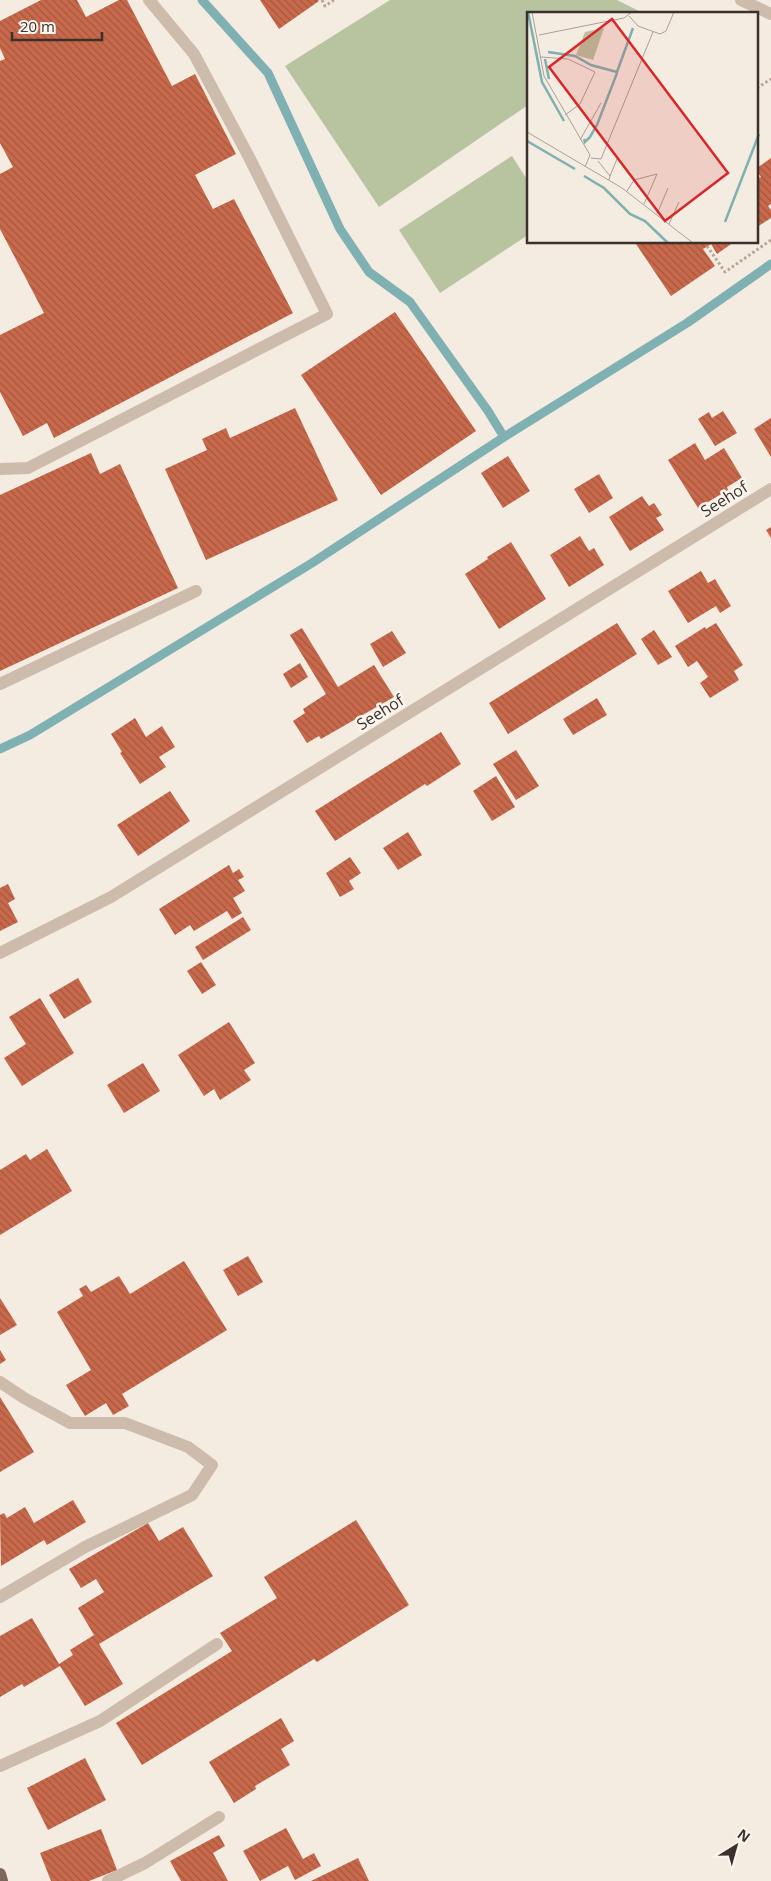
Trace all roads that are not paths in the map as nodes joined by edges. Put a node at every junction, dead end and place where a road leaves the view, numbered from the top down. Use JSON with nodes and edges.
{"nodes":[{"id":1,"x":149,"y":0,"type":"edge"},
{"id":2,"x":741,"y":0,"type":"edge"},
{"id":3,"x":771,"y":14,"type":"edge"},
{"id":4,"x":0,"y":469,"type":"edge"},
{"id":5,"x":771,"y":489,"type":"edge"},
{"id":6,"x":196,"y":591,"type":"dead end"},
{"id":7,"x":0,"y":684,"type":"edge"},
{"id":8,"x":0,"y":953,"type":"edge"},
{"id":9,"x":0,"y":1382,"type":"edge"},
{"id":10,"x":0,"y":1597,"type":"edge"},
{"id":11,"x":217,"y":1644,"type":"dead end"},
{"id":12,"x":0,"y":1766,"type":"edge"},
{"id":13,"x":220,"y":1817,"type":"dead end"},
{"id":14,"x":0,"y":1874,"type":"edge"},
{"id":15,"x":2,"y":1881,"type":"edge"},
{"id":16,"x":108,"y":1881,"type":"edge"}],
"edges":[{"from":1,"to":4,"type":"street"},
{"from":2,"to":3,"type":"street"},
{"from":5,"to":8,"type":"street","name":"Seehof"},
{"from":6,"to":7,"type":"street"},
{"from":9,"to":10,"type":"street"},
{"from":11,"to":12,"type":"street"},
{"from":13,"to":16,"type":"street"},
{"from":14,"to":15,"type":"main road"}]}
